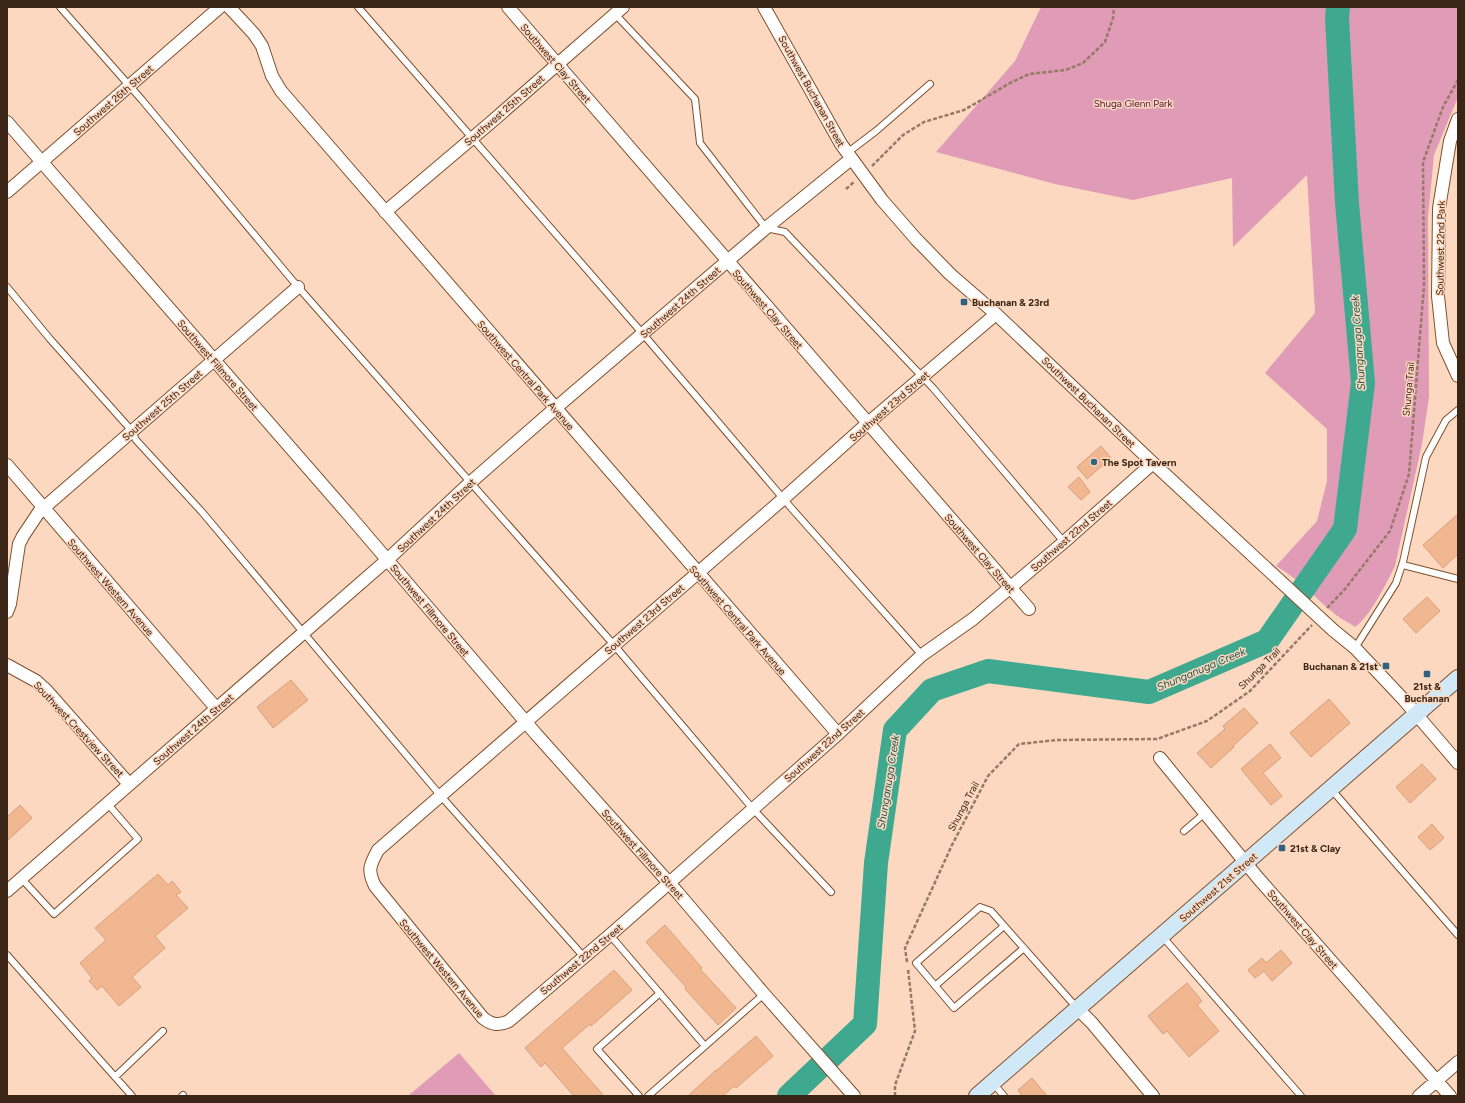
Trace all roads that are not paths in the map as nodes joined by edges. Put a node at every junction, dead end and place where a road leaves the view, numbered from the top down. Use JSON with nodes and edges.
{"nodes":[{"id":1,"x":60,"y":7,"type":"edge"},
{"id":2,"x":229,"y":7,"type":"edge"},
{"id":3,"x":358,"y":7,"type":"edge"},
{"id":4,"x":508,"y":7,"type":"edge"},
{"id":5,"x":764,"y":7,"type":"edge"},
{"id":6,"x":213,"y":9,"type":"edge"},
{"id":7,"x":619,"y":11,"type":"edge"},
{"id":8,"x":557,"y":64,"type":"junction"},
{"id":9,"x":930,"y":84,"type":"dead end"},
{"id":10,"x":130,"y":86,"type":"junction"},
{"id":11,"x":1458,"y":119,"type":"edge"},
{"id":12,"x":7,"y":122,"type":"edge"},
{"id":13,"x":473,"y":138,"type":"junction"},
{"id":14,"x":849,"y":156,"type":"junction"},
{"id":15,"x":42,"y":161,"type":"junction"},
{"id":16,"x":7,"y":192,"type":"edge"},
{"id":17,"x":385,"y":212,"type":"junction"},
{"id":18,"x":766,"y":228,"type":"junction"},
{"id":19,"x":727,"y":262,"type":"junction"},
{"id":20,"x":7,"y":287,"type":"edge"},
{"id":21,"x":298,"y":287,"type":"junction"},
{"id":22,"x":996,"y":314,"type":"junction"},
{"id":23,"x":643,"y":334,"type":"junction"},
{"id":24,"x":214,"y":360,"type":"junction"},
{"id":25,"x":1458,"y":376,"type":"edge"},
{"id":26,"x":922,"y":377,"type":"junction"},
{"id":27,"x":555,"y":409,"type":"junction"},
{"id":28,"x":1458,"y":410,"type":"edge"},
{"id":29,"x":868,"y":423,"type":"junction"},
{"id":30,"x":132,"y":431,"type":"junction"},
{"id":31,"x":1153,"y":463,"type":"junction"},
{"id":32,"x":7,"y":465,"type":"edge"},
{"id":33,"x":471,"y":482,"type":"junction"},
{"id":34,"x":783,"y":499,"type":"junction"},
{"id":35,"x":43,"y":508,"type":"junction"},
{"id":36,"x":1064,"y":542,"type":"junction"},
{"id":37,"x":387,"y":560,"type":"junction"},
{"id":38,"x":1403,"y":565,"type":"junction"},
{"id":39,"x":698,"y":572,"type":"junction"},
{"id":40,"x":1458,"y":579,"type":"edge"},
{"id":41,"x":1010,"y":587,"type":"junction"},
{"id":42,"x":1029,"y":609,"type":"dead end"},
{"id":43,"x":7,"y":612,"type":"edge"},
{"id":44,"x":303,"y":633,"type":"junction"},
{"id":45,"x":614,"y":645,"type":"junction"},
{"id":46,"x":1354,"y":648,"type":"junction"},
{"id":47,"x":922,"y":655,"type":"junction"},
{"id":48,"x":7,"y":665,"type":"edge"},
{"id":49,"x":1458,"y":678,"type":"edge"},
{"id":50,"x":216,"y":708,"type":"junction"},
{"id":51,"x":1417,"y":714,"type":"junction"},
{"id":52,"x":526,"y":722,"type":"junction"},
{"id":53,"x":838,"y":734,"type":"junction"},
{"id":54,"x":1160,"y":758,"type":"dead end"},
{"id":55,"x":1458,"y":763,"type":"edge"},
{"id":56,"x":129,"y":784,"type":"junction"},
{"id":57,"x":1331,"y":789,"type":"junction"},
{"id":58,"x":440,"y":795,"type":"junction"},
{"id":59,"x":107,"y":803,"type":"junction"},
{"id":60,"x":753,"y":809,"type":"junction"},
{"id":61,"x":1205,"y":813,"type":"junction"},
{"id":62,"x":1184,"y":831,"type":"dead end"},
{"id":63,"x":1245,"y":863,"type":"junction"},
{"id":64,"x":21,"y":878,"type":"junction"},
{"id":65,"x":668,"y":883,"type":"junction"},
{"id":66,"x":7,"y":891,"type":"edge"},
{"id":67,"x":831,"y":892,"type":"dead end"},
{"id":68,"x":391,"y":906,"type":"joint"},
{"id":69,"x":1004,"y":926,"type":"junction"},
{"id":70,"x":610,"y":935,"type":"junction"},
{"id":71,"x":1458,"y":935,"type":"edge"},
{"id":72,"x":1162,"y":936,"type":"junction"},
{"id":73,"x":1024,"y":948,"type":"junction"},
{"id":74,"x":7,"y":955,"type":"edge"},
{"id":75,"x":584,"y":957,"type":"junction"},
{"id":76,"x":935,"y":986,"type":"junction"},
{"id":77,"x":660,"y":993,"type":"junction"},
{"id":78,"x":764,"y":994,"type":"junction"},
{"id":79,"x":1077,"y":1008,"type":"junction"},
{"id":80,"x":496,"y":1025,"type":"joint"},
{"id":81,"x":163,"y":1031,"type":"dead end"},
{"id":82,"x":705,"y":1046,"type":"junction"},
{"id":83,"x":1458,"y":1062,"type":"edge"},
{"id":84,"x":115,"y":1077,"type":"junction"},
{"id":85,"x":1437,"y":1080,"type":"junction"},
{"id":86,"x":993,"y":1083,"type":"junction"},
{"id":87,"x":132,"y":1096,"type":"edge"},
{"id":88,"x":639,"y":1096,"type":"edge"},
{"id":89,"x":648,"y":1096,"type":"edge"},
{"id":90,"x":854,"y":1096,"type":"edge"},
{"id":91,"x":977,"y":1096,"type":"edge"},
{"id":92,"x":1004,"y":1096,"type":"edge"},
{"id":93,"x":1153,"y":1096,"type":"edge"},
{"id":94,"x":1300,"y":1096,"type":"edge"},
{"id":95,"x":1419,"y":1096,"type":"edge"},
{"id":96,"x":1450,"y":1096,"type":"edge"}],
"edges":[{"from":1,"to":10,"type":"lane"},
{"from":2,"to":17,"type":"street","name":"Southwest Central Park Avenue"},
{"from":3,"to":13,"type":"lane"},
{"from":4,"to":8,"type":"street","name":"Southwest Clay Street"},
{"from":5,"to":14,"type":"street","name":"Southwest Buchanan Street"},
{"from":6,"to":10,"type":"street","name":"Southwest 26th Street"},
{"from":7,"to":8,"type":"street","name":"Southwest 25th Street"},
{"from":7,"to":18,"type":"lane"},
{"from":8,"to":13,"type":"street","name":"Southwest 25th Street"},
{"from":8,"to":19,"type":"street","name":"Southwest Clay Street"},
{"from":9,"to":14,"type":"lane"},
{"from":10,"to":15,"type":"street","name":"Southwest 26th Street"},
{"from":10,"to":21,"type":"lane"},
{"from":11,"to":25,"type":"street","name":"Southwest 22nd Park"},
{"from":12,"to":15,"type":"street","name":"Southwest Fillmore Street"},
{"from":13,"to":17,"type":"street","name":"Southwest 25th Street"},
{"from":13,"to":23,"type":"lane"},
{"from":14,"to":18,"type":"street","name":"Southwest 24th Street"},
{"from":14,"to":22,"type":"street","name":"Southwest Buchanan Street"},
{"from":15,"to":16,"type":"street","name":"Southwest 26th Street"},
{"from":15,"to":24,"type":"street","name":"Southwest Fillmore Street"},
{"from":17,"to":27,"type":"street","name":"Southwest Central Park Avenue"},
{"from":18,"to":19,"type":"street","name":"Southwest 24th Street"},
{"from":18,"to":26,"type":"lane"},
{"from":19,"to":23,"type":"street","name":"Southwest 24th Street"},
{"from":19,"to":29,"type":"street","name":"Southwest Clay Street"},
{"from":20,"to":30,"type":"lane"},
{"from":21,"to":24,"type":"street","name":"Southwest 25th Street"},
{"from":21,"to":33,"type":"lane"},
{"from":22,"to":26,"type":"street","name":"Southwest 23rd Street"},
{"from":22,"to":31,"type":"street","name":"Southwest Buchanan Street"},
{"from":23,"to":27,"type":"street","name":"Southwest 24th Street"},
{"from":23,"to":34,"type":"lane"},
{"from":24,"to":30,"type":"street","name":"Southwest 25th Street"},
{"from":24,"to":37,"type":"street","name":"Southwest Fillmore Street"},
{"from":26,"to":29,"type":"street","name":"Southwest 23rd Street"},
{"from":26,"to":36,"type":"lane"},
{"from":27,"to":33,"type":"street","name":"Southwest 24th Street"},
{"from":27,"to":39,"type":"street","name":"Southwest Central Park Avenue"},
{"from":28,"to":38,"type":"lane"},
{"from":29,"to":34,"type":"street","name":"Southwest 23rd Street"},
{"from":29,"to":41,"type":"street","name":"Southwest Clay Street"},
{"from":30,"to":35,"type":"street","name":"Southwest 25th Street"},
{"from":30,"to":44,"type":"lane"},
{"from":31,"to":36,"type":"street","name":"Southwest 22nd Street"},
{"from":31,"to":46,"type":"street","name":"Southwest Buchanan Street","bridge":true},
{"from":32,"to":35,"type":"street","name":"Southwest Western Avenue"},
{"from":33,"to":37,"type":"street","name":"Southwest 24th Street"},
{"from":33,"to":45,"type":"lane"},
{"from":34,"to":39,"type":"street","name":"Southwest 23rd Street"},
{"from":34,"to":47,"type":"lane"},
{"from":35,"to":43,"type":"street","name":"Southwest 25th Street"},
{"from":35,"to":50,"type":"street","name":"Southwest Western Avenue"},
{"from":36,"to":41,"type":"street","name":"Southwest 22nd Street"},
{"from":37,"to":44,"type":"street","name":"Southwest 24th Street"},
{"from":37,"to":52,"type":"street","name":"Southwest Fillmore Street"},
{"from":38,"to":40,"type":"lane"},
{"from":38,"to":46,"type":"lane"},
{"from":39,"to":45,"type":"street","name":"Southwest 23rd Street"},
{"from":39,"to":53,"type":"street","name":"Southwest Central Park Avenue"},
{"from":41,"to":42,"type":"street","name":"Southwest Clay Street"},
{"from":41,"to":47,"type":"street","name":"Southwest 22nd Street"},
{"from":44,"to":50,"type":"street","name":"Southwest 24th Street"},
{"from":44,"to":58,"type":"lane"},
{"from":45,"to":52,"type":"street","name":"Southwest 23rd Street"},
{"from":45,"to":60,"type":"lane"},
{"from":46,"to":51,"type":"street","name":"Southwest Buchanan Street"},
{"from":47,"to":53,"type":"street","name":"Southwest 22nd Street"},
{"from":48,"to":56,"type":"street","name":"Southwest Crestview Street"},
{"from":49,"to":51,"type":"main road","name":"Southwest 21st Street"},
{"from":50,"to":56,"type":"street","name":"Southwest 24th Street"},
{"from":51,"to":55,"type":"street","name":"Southwest Buchanan Street"},
{"from":51,"to":57,"type":"main road","name":"Southwest 21st Street"},
{"from":52,"to":58,"type":"street","name":"Southwest 23rd Street"},
{"from":52,"to":65,"type":"street","name":"Southwest Fillmore Street"},
{"from":53,"to":60,"type":"street","name":"Southwest 22nd Street"},
{"from":54,"to":61,"type":"street","name":"Southwest Clay Street"},
{"from":56,"to":59,"type":"street","name":"Southwest 24th Street"},
{"from":57,"to":63,"type":"main road","name":"Southwest 21st Street"},
{"from":57,"to":71,"type":"lane"},
{"from":58,"to":68,"type":"street","name":"Southwest 23rd Street"},
{"from":58,"to":75,"type":"lane"},
{"from":59,"to":64,"type":"street","name":"Southwest 24th Street"},
{"from":59,"to":64,"type":"lane"},
{"from":60,"to":65,"type":"street","name":"Southwest 22nd Street"},
{"from":60,"to":67,"type":"lane"},
{"from":61,"to":62,"type":"lane"},
{"from":61,"to":63,"type":"street","name":"Southwest Clay Street"},
{"from":63,"to":72,"type":"main road","name":"Southwest 21st Street"},
{"from":63,"to":85,"type":"street","name":"Southwest Clay Street"},
{"from":64,"to":66,"type":"street","name":"Southwest 24th Street"},
{"from":65,"to":70,"type":"street","name":"Southwest 22nd Street"},
{"from":65,"to":78,"type":"street","name":"Southwest Fillmore Street"},
{"from":68,"to":80,"type":"street","name":"Southwest Western Avenue"},
{"from":69,"to":73,"type":"lane"},
{"from":69,"to":76,"type":"lane"},
{"from":69,"to":76,"type":"lane"},
{"from":70,"to":75,"type":"street","name":"Southwest 22nd Street"},
{"from":70,"to":77,"type":"lane"},
{"from":72,"to":79,"type":"main road","name":"Southwest 21st Street"},
{"from":72,"to":94,"type":"lane"},
{"from":73,"to":76,"type":"lane"},
{"from":73,"to":79,"type":"lane"},
{"from":74,"to":84,"type":"lane"},
{"from":75,"to":80,"type":"street","name":"Southwest 22nd Street"},
{"from":77,"to":82,"type":"lane"},
{"from":77,"to":88,"type":"lane"},
{"from":78,"to":82,"type":"lane"},
{"from":78,"to":90,"type":"street","name":"Southwest Fillmore Street"},
{"from":79,"to":86,"type":"main road","name":"Southwest 21st Street"},
{"from":79,"to":93,"type":"street"},
{"from":81,"to":84,"type":"lane"},
{"from":82,"to":89,"type":"lane"},
{"from":83,"to":85,"type":"street"},
{"from":84,"to":87,"type":"lane"},
{"from":85,"to":95,"type":"street"},
{"from":85,"to":96,"type":"street","name":"Southwest Clay Street"},
{"from":86,"to":91,"type":"main road","name":"Southwest 21st Street"},
{"from":86,"to":92,"type":"lane"}]}
